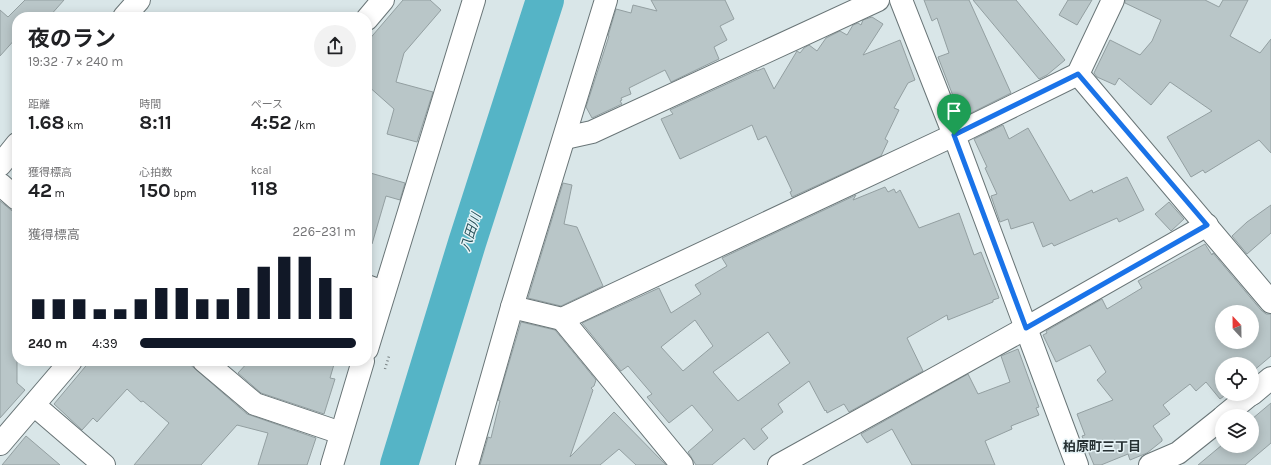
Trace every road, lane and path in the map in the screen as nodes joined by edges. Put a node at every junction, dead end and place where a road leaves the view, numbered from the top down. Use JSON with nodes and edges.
{"nodes":[{"id":1,"x":139,"y":0,"type":"edge"},
{"id":2,"x":384,"y":0,"type":"edge"},
{"id":3,"x":474,"y":0,"type":"edge"},
{"id":4,"x":606,"y":0,"type":"edge"},
{"id":5,"x":878,"y":0,"type":"edge"},
{"id":6,"x":901,"y":0,"type":"edge"},
{"id":7,"x":1113,"y":0,"type":"edge"},
{"id":8,"x":128,"y":12,"type":"edge"},
{"id":9,"x":372,"y":13,"type":"edge"},
{"id":10,"x":1078,"y":74,"type":"junction"},
{"id":11,"x":954,"y":135,"type":"junction"},
{"id":12,"x":565,"y":138,"type":"junction"},
{"id":13,"x":12,"y":150,"type":"edge"},
{"id":14,"x":0,"y":165,"type":"edge"},
{"id":15,"x":0,"y":184,"type":"edge"},
{"id":16,"x":12,"y":195,"type":"edge"},
{"id":17,"x":1207,"y":225,"type":"junction"},
{"id":18,"x":376,"y":289,"type":"edge"},
{"id":19,"x":1271,"y":302,"type":"edge"},
{"id":20,"x":512,"y":307,"type":"junction"},
{"id":21,"x":372,"y":316,"type":"edge"},
{"id":22,"x":562,"y":319,"type":"junction"},
{"id":23,"x":1026,"y":328,"type":"junction"},
{"id":24,"x":67,"y":366,"type":"edge"},
{"id":25,"x":210,"y":366,"type":"edge"},
{"id":26,"x":361,"y":366,"type":"edge"},
{"id":27,"x":1271,"y":378,"type":"edge"},
{"id":28,"x":1259,"y":388,"type":"edge"},
{"id":29,"x":1243,"y":401,"type":"edge"},
{"id":30,"x":34,"y":405,"type":"junction"},
{"id":31,"x":1233,"y":409,"type":"edge"},
{"id":32,"x":1215,"y":423,"type":"edge"},
{"id":33,"x":341,"y":434,"type":"junction"},
{"id":34,"x":0,"y":444,"type":"edge"},
{"id":35,"x":104,"y":465,"type":"edge"},
{"id":36,"x":332,"y":465,"type":"edge"},
{"id":37,"x":467,"y":465,"type":"edge"},
{"id":38,"x":682,"y":465,"type":"edge"},
{"id":39,"x":779,"y":465,"type":"edge"},
{"id":40,"x":1077,"y":465,"type":"edge"},
{"id":41,"x":1150,"y":465,"type":"edge"}],
"edges":[{"from":1,"to":8,"type":"street"},
{"from":2,"to":9,"type":"street"},
{"from":3,"to":18,"type":"street"},
{"from":4,"to":12,"type":"street"},
{"from":5,"to":12,"type":"street"},
{"from":6,"to":11,"type":"street"},
{"from":7,"to":10,"type":"street"},
{"from":10,"to":11,"type":"street"},
{"from":10,"to":17,"type":"street"},
{"from":11,"to":22,"type":"street"},
{"from":11,"to":23,"type":"street"},
{"from":12,"to":20,"type":"street"},
{"from":13,"to":14,"type":"street"},
{"from":15,"to":16,"type":"street"},
{"from":17,"to":19,"type":"street"},
{"from":17,"to":23,"type":"street"},
{"from":18,"to":21,"type":"street"},
{"from":20,"to":22,"type":"street"},
{"from":20,"to":37,"type":"street"},
{"from":22,"to":38,"type":"street"},
{"from":23,"to":39,"type":"street"},
{"from":23,"to":40,"type":"street"},
{"from":24,"to":30,"type":"street"},
{"from":25,"to":33,"type":"street"},
{"from":26,"to":33,"type":"street"},
{"from":27,"to":28,"type":"street"},
{"from":29,"to":31,"type":"street"},
{"from":30,"to":34,"type":"street"},
{"from":30,"to":35,"type":"street"},
{"from":32,"to":41,"type":"street"},
{"from":33,"to":36,"type":"street"}]}
